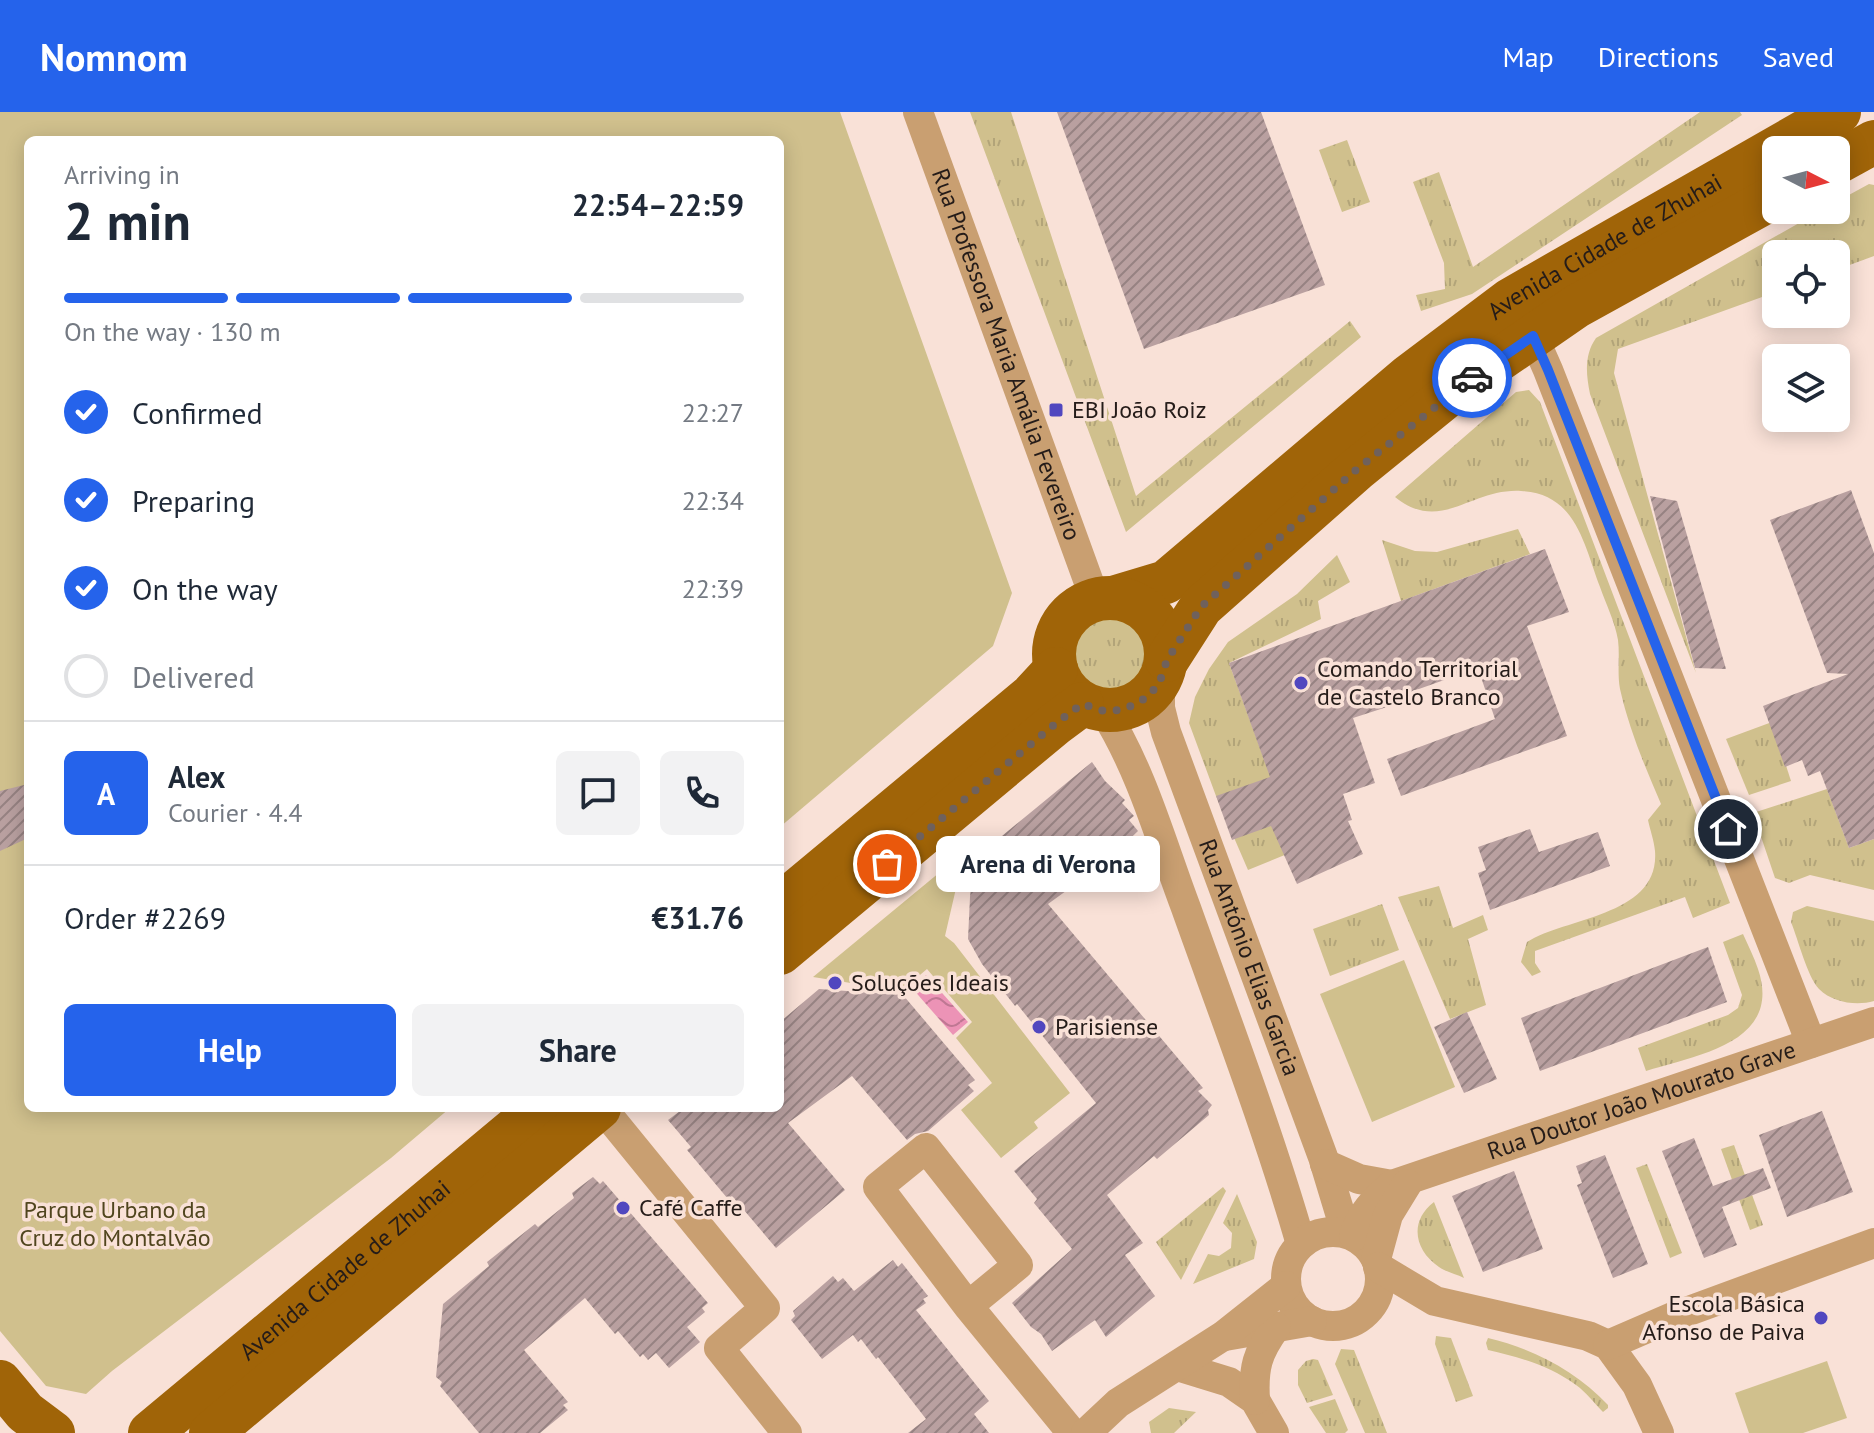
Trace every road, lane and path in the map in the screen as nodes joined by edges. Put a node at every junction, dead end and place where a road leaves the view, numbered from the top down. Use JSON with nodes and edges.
{"nodes":[{"id":1,"x":918,"y":112,"type":"edge"},
{"id":2,"x":1839,"y":112,"type":"edge"},
{"id":3,"x":1874,"y":142,"type":"edge"},
{"id":4,"x":1850,"y":155,"type":"edge"},
{"id":5,"x":1762,"y":204,"type":"edge"},
{"id":6,"x":1533,"y":336,"type":"junction"},
{"id":7,"x":1106,"y":598,"type":"junction"},
{"id":8,"x":1056,"y":669,"type":"junction"},
{"id":9,"x":1163,"y":670,"type":"junction"},
{"id":10,"x":1093,"y":707,"type":"junction"},
{"id":11,"x":784,"y":902,"type":"edge"},
{"id":12,"x":784,"y":950,"type":"edge"},
{"id":13,"x":1874,"y":1022,"type":"edge"},
{"id":14,"x":1811,"y":1043,"type":"junction"},
{"id":15,"x":535,"y":1112,"type":"edge"},
{"id":16,"x":595,"y":1112,"type":"edge"},
{"id":17,"x":603,"y":1112,"type":"edge"},
{"id":18,"x":1325,"y":1164,"type":"junction"},
{"id":19,"x":1401,"y":1182,"type":"junction"},
{"id":20,"x":1350,"y":1235,"type":"junction"},
{"id":21,"x":1874,"y":1243,"type":"edge"},
{"id":22,"x":1301,"y":1244,"type":"junction"},
{"id":23,"x":1377,"y":1263,"type":"junction"},
{"id":24,"x":1286,"y":1286,"type":"junction"},
{"id":25,"x":1435,"y":1301,"type":"junction"},
{"id":26,"x":968,"y":1306,"type":"junction"},
{"id":27,"x":1361,"y":1316,"type":"junction"},
{"id":28,"x":1312,"y":1321,"type":"junction"},
{"id":29,"x":1276,"y":1327,"type":"junction"},
{"id":30,"x":1223,"y":1336,"type":"junction"},
{"id":31,"x":1608,"y":1345,"type":"junction"},
{"id":32,"x":1177,"y":1366,"type":"junction"},
{"id":33,"x":0,"y":1382,"type":"edge"},
{"id":34,"x":1255,"y":1400,"type":"junction"},
{"id":35,"x":53,"y":1433,"type":"edge"},
{"id":36,"x":150,"y":1433,"type":"edge"},
{"id":37,"x":211,"y":1433,"type":"edge"},
{"id":38,"x":787,"y":1433,"type":"edge"},
{"id":39,"x":1072,"y":1433,"type":"edge"},
{"id":40,"x":1086,"y":1433,"type":"edge"},
{"id":41,"x":1274,"y":1433,"type":"edge"},
{"id":42,"x":1659,"y":1433,"type":"edge"}],
"edges":[{"from":1,"to":7,"type":"street","name":"Rua Professora Maria Amália Fevereiro"},
{"from":2,"to":7,"type":"main road","name":"Avenida Cidade de Zhuhai"},
{"from":3,"to":4,"type":"main road"},
{"from":5,"to":6,"type":"main road","name":"Avenida Cidade de Zhuhai"},
{"from":6,"to":9,"type":"main road","name":"Avenida Cidade de Zhuhai"},
{"from":6,"to":14,"type":"street"},
{"from":7,"to":8,"type":"main road"},
{"from":7,"to":9,"type":"main road"},
{"from":8,"to":10,"type":"main road"},
{"from":8,"to":11,"type":"main road"},
{"from":9,"to":10,"type":"main road"},
{"from":9,"to":18,"type":"street","name":"Rua António Elias Garcia"},
{"from":10,"to":12,"type":"main road"},
{"from":10,"to":22,"type":"street","name":"Rua António Elias Garcia"},
{"from":13,"to":14,"type":"street","name":"Rua Doutor João Mourato Grave"},
{"from":14,"to":19,"type":"street","name":"Rua Doutor João Mourato Grave"},
{"from":15,"to":36,"type":"main road","name":"Avenida Cidade de Zhuhai"},
{"from":16,"to":37,"type":"main road","name":"Avenida Cidade de Zhuhai"},
{"from":17,"to":38,"type":"street"},
{"from":18,"to":19,"type":"street"},
{"from":18,"to":20,"type":"street","name":"Rua António Elias Garcia"},
{"from":19,"to":20,"type":"street","name":"Rua Doutor João Mourato Grave"},
{"from":19,"to":23,"type":"street"},
{"from":20,"to":22,"type":"street"},
{"from":20,"to":23,"type":"street"},
{"from":21,"to":31,"type":"street"},
{"from":22,"to":24,"type":"street"},
{"from":23,"to":25,"type":"street"},
{"from":23,"to":27,"type":"street"},
{"from":24,"to":28,"type":"street"},
{"from":24,"to":30,"type":"street"},
{"from":25,"to":27,"type":"street"},
{"from":25,"to":31,"type":"street"},
{"from":26,"to":26,"type":"street"},
{"from":26,"to":39,"type":"street"},
{"from":27,"to":28,"type":"street"},
{"from":28,"to":29,"type":"street"},
{"from":29,"to":30,"type":"street"},
{"from":29,"to":34,"type":"street"},
{"from":30,"to":32,"type":"street"},
{"from":31,"to":42,"type":"street"},
{"from":32,"to":34,"type":"street"},
{"from":32,"to":40,"type":"street"},
{"from":33,"to":35,"type":"main road"},
{"from":34,"to":41,"type":"street"}]}
